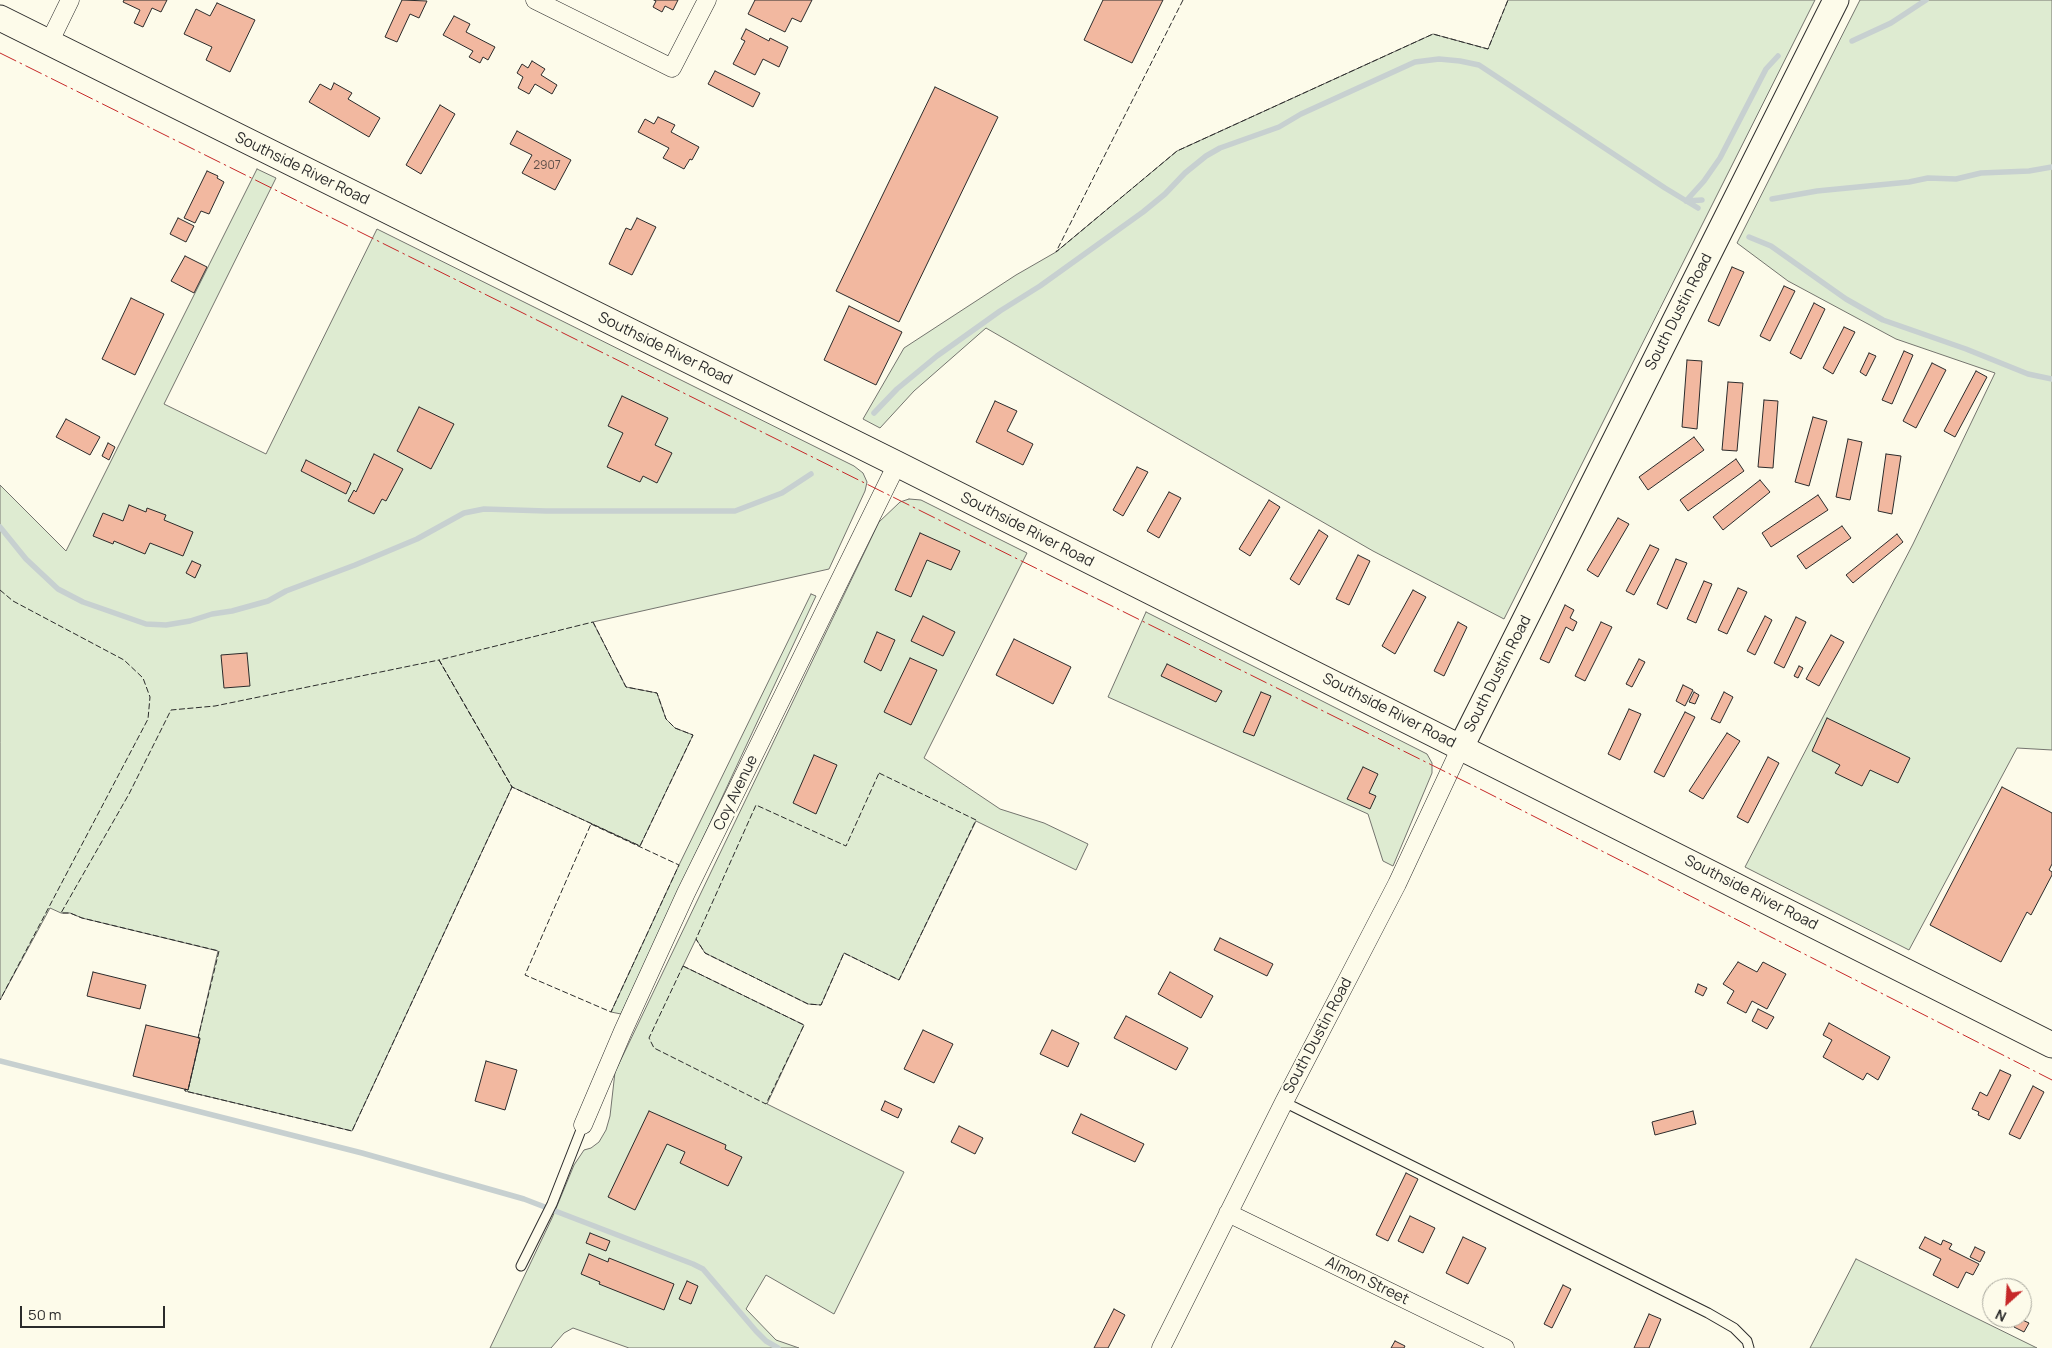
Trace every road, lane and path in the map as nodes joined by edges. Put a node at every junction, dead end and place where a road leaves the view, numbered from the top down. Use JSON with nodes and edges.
{"nodes":[{"id":1,"x":70,"y":0,"type":"edge"},
{"id":2,"x":534,"y":0,"type":"edge"},
{"id":3,"x":707,"y":0,"type":"edge"},
{"id":4,"x":1836,"y":0,"type":"edge"},
{"id":5,"x":0,"y":18,"type":"edge"},
{"id":6,"x":48,"y":43,"type":"junction"},
{"id":7,"x":897,"y":464,"type":"junction"},
{"id":8,"x":1461,"y":747,"type":"junction"},
{"id":9,"x":2052,"y":1045,"type":"edge"},
{"id":10,"x":1284,"y":1102,"type":"junction"},
{"id":11,"x":583,"y":1125,"type":"joint"},
{"id":12,"x":1228,"y":1213,"type":"junction"},
{"id":13,"x":521,"y":1266,"type":"dead end"},
{"id":14,"x":1161,"y":1348,"type":"edge"},
{"id":15,"x":1505,"y":1348,"type":"edge"},
{"id":16,"x":1749,"y":1348,"type":"edge"}],
"edges":[{"from":1,"to":6,"type":"street"},
{"from":2,"to":3,"type":"street"},
{"from":4,"to":8,"type":"main road","name":"South Dustin Road"},
{"from":5,"to":6,"type":"main road","name":"Southside River Road"},
{"from":6,"to":7,"type":"main road","name":"Southside River Road"},
{"from":7,"to":8,"type":"main road","name":"Southside River Road"},
{"from":7,"to":11,"type":"street","name":"Coy Avenue"},
{"from":8,"to":9,"type":"main road","name":"Southside River Road"},
{"from":8,"to":10,"type":"street","name":"South Dustin Road"},
{"from":10,"to":12,"type":"street","name":"South Dustin Road"},
{"from":10,"to":16,"type":"lane"},
{"from":11,"to":13,"type":"lane"},
{"from":12,"to":14,"type":"street","name":"South Dustin Road"},
{"from":12,"to":15,"type":"street","name":"Almon Street"}]}
